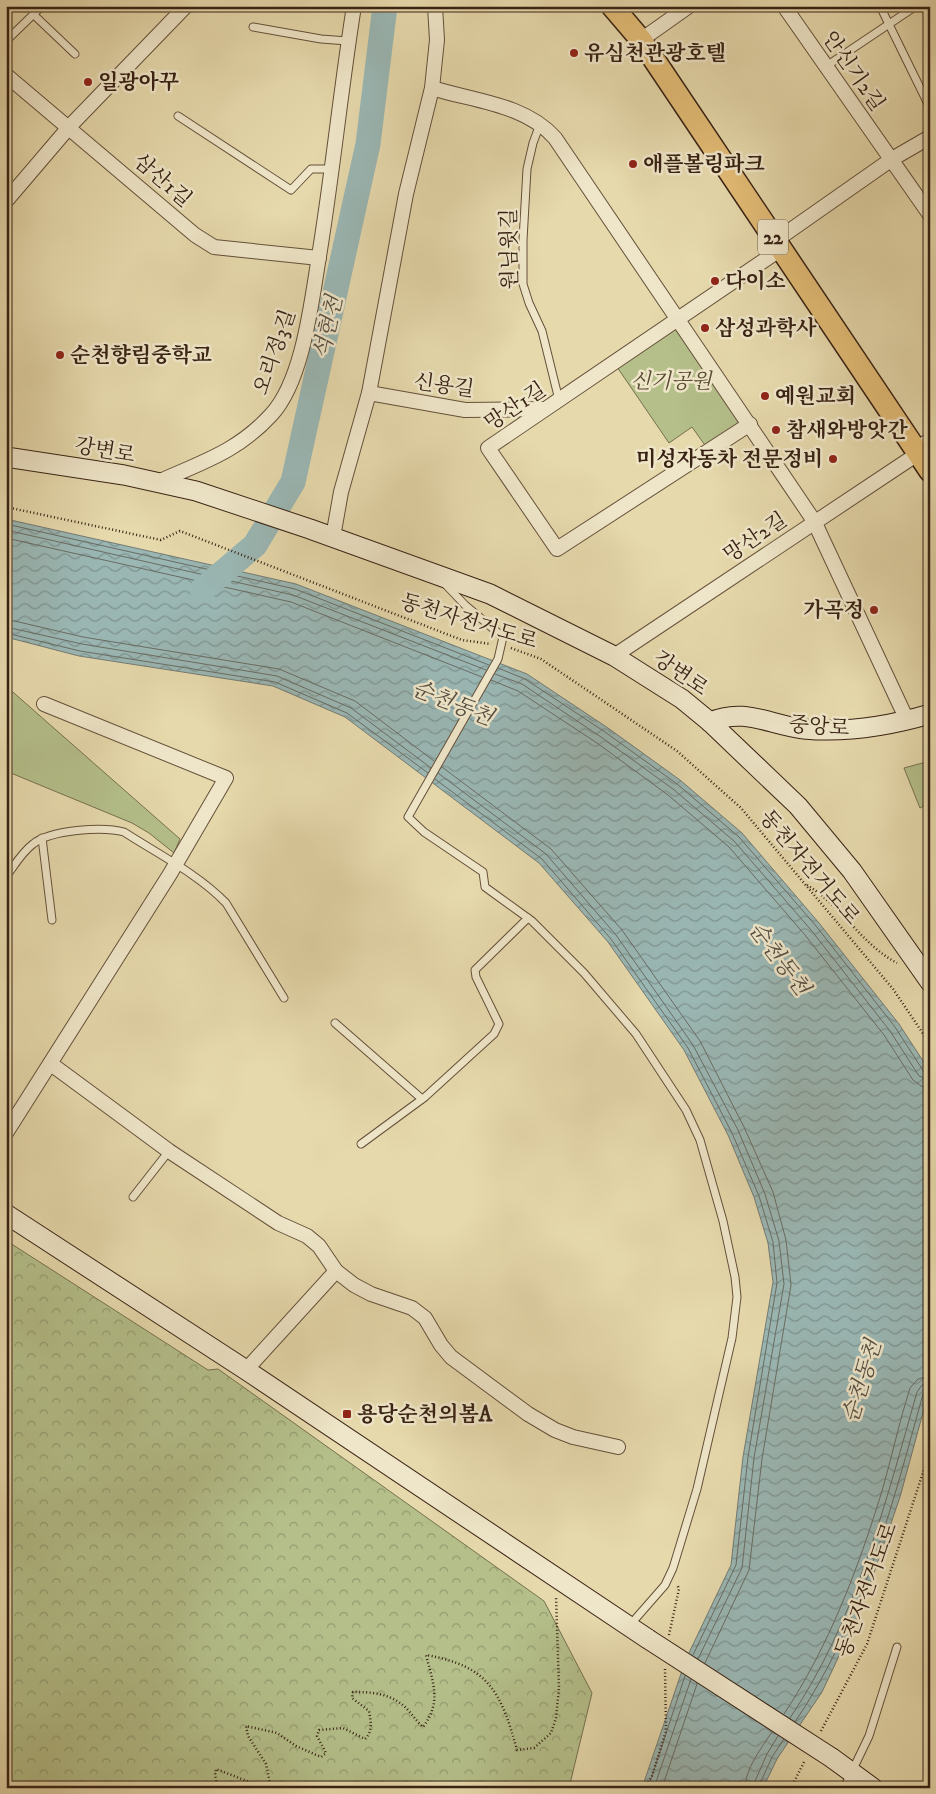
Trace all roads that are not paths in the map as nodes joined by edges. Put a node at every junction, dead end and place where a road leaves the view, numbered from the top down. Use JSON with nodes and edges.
{"nodes":[{"id":1,"x":42,"y":6,"type":"edge"},
{"id":2,"x":186,"y":6,"type":"edge"},
{"id":3,"x":354,"y":6,"type":"edge"},
{"id":4,"x":435,"y":6,"type":"edge"},
{"id":5,"x":612,"y":6,"type":"edge"},
{"id":6,"x":689,"y":6,"type":"edge"},
{"id":7,"x":784,"y":6,"type":"edge"},
{"id":8,"x":880,"y":6,"type":"edge"},
{"id":9,"x":916,"y":6,"type":"edge"},
{"id":10,"x":34,"y":15,"type":"junction"},
{"id":11,"x":889,"y":24,"type":"junction"},
{"id":12,"x":253,"y":27,"type":"dead end"},
{"id":13,"x":6,"y":40,"type":"edge"},
{"id":14,"x":641,"y":40,"type":"junction"},
{"id":15,"x":348,"y":41,"type":"junction"},
{"id":16,"x":76,"y":54,"type":"dead end"},
{"id":17,"x":826,"y":67,"type":"junction"},
{"id":18,"x":6,"y":75,"type":"edge"},
{"id":19,"x":432,"y":88,"type":"junction"},
{"id":20,"x":930,"y":108,"type":"edge"},
{"id":21,"x":178,"y":116,"type":"dead end"},
{"id":22,"x":540,"y":124,"type":"junction"},
{"id":23,"x":70,"y":126,"type":"junction"},
{"id":24,"x":930,"y":137,"type":"edge"},
{"id":25,"x":892,"y":159,"type":"junction"},
{"id":26,"x":333,"y":169,"type":"junction"},
{"id":27,"x":6,"y":201,"type":"edge"},
{"id":28,"x":930,"y":215,"type":"edge"},
{"id":29,"x":778,"y":245,"type":"junction"},
{"id":30,"x":318,"y":258,"type":"junction"},
{"id":31,"x":678,"y":318,"type":"junction"},
{"id":32,"x":369,"y":393,"type":"junction"},
{"id":33,"x":559,"y":400,"type":"junction"},
{"id":34,"x":543,"y":410,"type":"junction"},
{"id":35,"x":750,"y":424,"type":"junction"},
{"id":36,"x":924,"y":453,"type":"edge"},
{"id":37,"x":6,"y":457,"type":"edge"},
{"id":38,"x":158,"y":482,"type":"junction"},
{"id":39,"x":814,"y":521,"type":"junction"},
{"id":40,"x":333,"y":537,"type":"junction"},
{"id":41,"x":436,"y":575,"type":"junction"},
{"id":42,"x":614,"y":656,"type":"junction"},
{"id":43,"x":44,"y":704,"type":"dead end"},
{"id":44,"x":930,"y":714,"type":"edge"},
{"id":45,"x":907,"y":720,"type":"junction"},
{"id":46,"x":710,"y":722,"type":"junction"},
{"id":47,"x":42,"y":838,"type":"junction"},
{"id":48,"x":176,"y":865,"type":"junction"},
{"id":49,"x":6,"y":877,"type":"edge"},
{"id":50,"x":528,"y":918,"type":"junction"},
{"id":51,"x":52,"y":920,"type":"dead end"},
{"id":52,"x":930,"y":982,"type":"edge"},
{"id":53,"x":284,"y":998,"type":"dead end"},
{"id":54,"x":335,"y":1023,"type":"dead end"},
{"id":55,"x":51,"y":1064,"type":"junction"},
{"id":56,"x":422,"y":1099,"type":"junction"},
{"id":57,"x":6,"y":1133,"type":"edge"},
{"id":58,"x":360,"y":1144,"type":"dead end"},
{"id":59,"x":169,"y":1151,"type":"junction"},
{"id":60,"x":132,"y":1197,"type":"dead end"},
{"id":61,"x":6,"y":1214,"type":"edge"},
{"id":62,"x":336,"y":1271,"type":"junction"},
{"id":63,"x":246,"y":1370,"type":"junction"},
{"id":64,"x":618,"y":1447,"type":"dead end"},
{"id":65,"x":629,"y":1626,"type":"junction"},
{"id":66,"x":897,"y":1647,"type":"dead end"},
{"id":67,"x":848,"y":1780,"type":"edge"},
{"id":68,"x":873,"y":1788,"type":"edge"}],
"edges":[{"from":1,"to":10,"type":"lane"},
{"from":2,"to":23,"type":"street"},
{"from":3,"to":15,"type":"street","name":"오리정3길"},
{"from":4,"to":19,"type":"street"},
{"from":5,"to":14,"type":"main road","number":"22"},
{"from":6,"to":14,"type":"street"},
{"from":7,"to":17,"type":"street","name":"안신기2길"},
{"from":8,"to":11,"type":"lane"},
{"from":9,"to":11,"type":"lane"},
{"from":10,"to":13,"type":"lane"},
{"from":10,"to":16,"type":"lane"},
{"from":11,"to":17,"type":"lane"},
{"from":11,"to":20,"type":"lane"},
{"from":12,"to":15,"type":"lane"},
{"from":14,"to":29,"type":"main road","number":"22"},
{"from":15,"to":26,"type":"street","name":"오리정3길"},
{"from":17,"to":25,"type":"street","name":"안신기2길"},
{"from":18,"to":23,"type":"street","name":"삼산1길"},
{"from":19,"to":22,"type":"street"},
{"from":19,"to":32,"type":"street"},
{"from":21,"to":26,"type":"lane"},
{"from":22,"to":31,"type":"street"},
{"from":22,"to":33,"type":"lane","name":"원님윗길"},
{"from":23,"to":27,"type":"street"},
{"from":23,"to":30,"type":"street","name":"삼산1길"},
{"from":24,"to":25,"type":"street"},
{"from":25,"to":28,"type":"street","name":"안신기2길"},
{"from":25,"to":29,"type":"street"},
{"from":26,"to":30,"type":"street","name":"오리정3길"},
{"from":29,"to":31,"type":"street","name":"망산1길"},
{"from":29,"to":36,"type":"main road","number":"22"},
{"from":30,"to":38,"type":"street","name":"오리정3길"},
{"from":31,"to":33,"type":"street","name":"망산1길"},
{"from":31,"to":35,"type":"street"},
{"from":32,"to":34,"type":"street","name":"신용길"},
{"from":32,"to":40,"type":"street"},
{"from":33,"to":34,"type":"street","name":"망산1길"},
{"from":34,"to":35,"type":"street","name":"망산1길"},
{"from":35,"to":39,"type":"street"},
{"from":36,"to":39,"type":"street","name":"망산2길"},
{"from":37,"to":38,"type":"main road","name":"강변로"},
{"from":38,"to":40,"type":"main road","name":"강변로"},
{"from":39,"to":42,"type":"street","name":"망산2길"},
{"from":39,"to":45,"type":"street"},
{"from":40,"to":41,"type":"main road","name":"강변로"},
{"from":41,"to":42,"type":"main road","name":"강변로"},
{"from":41,"to":50,"type":"lane"},
{"from":42,"to":46,"type":"main road","name":"강변로"},
{"from":43,"to":48,"type":"street"},
{"from":44,"to":45,"type":"main road","name":"중앙로"},
{"from":45,"to":46,"type":"main road","name":"중앙로"},
{"from":46,"to":52,"type":"main road","name":"강변로"},
{"from":47,"to":48,"type":"lane"},
{"from":47,"to":49,"type":"lane"},
{"from":47,"to":51,"type":"lane"},
{"from":48,"to":53,"type":"lane"},
{"from":48,"to":55,"type":"street"},
{"from":50,"to":56,"type":"lane"},
{"from":50,"to":65,"type":"lane"},
{"from":54,"to":56,"type":"lane"},
{"from":55,"to":57,"type":"street"},
{"from":55,"to":59,"type":"street"},
{"from":56,"to":58,"type":"lane"},
{"from":59,"to":60,"type":"lane"},
{"from":59,"to":62,"type":"street"},
{"from":61,"to":63,"type":"main road"},
{"from":62,"to":63,"type":"street"},
{"from":62,"to":64,"type":"street"},
{"from":63,"to":65,"type":"main road"},
{"from":65,"to":67,"type":"main road","bridge":true},
{"from":66,"to":67,"type":"lane"},
{"from":67,"to":68,"type":"main road"}]}
